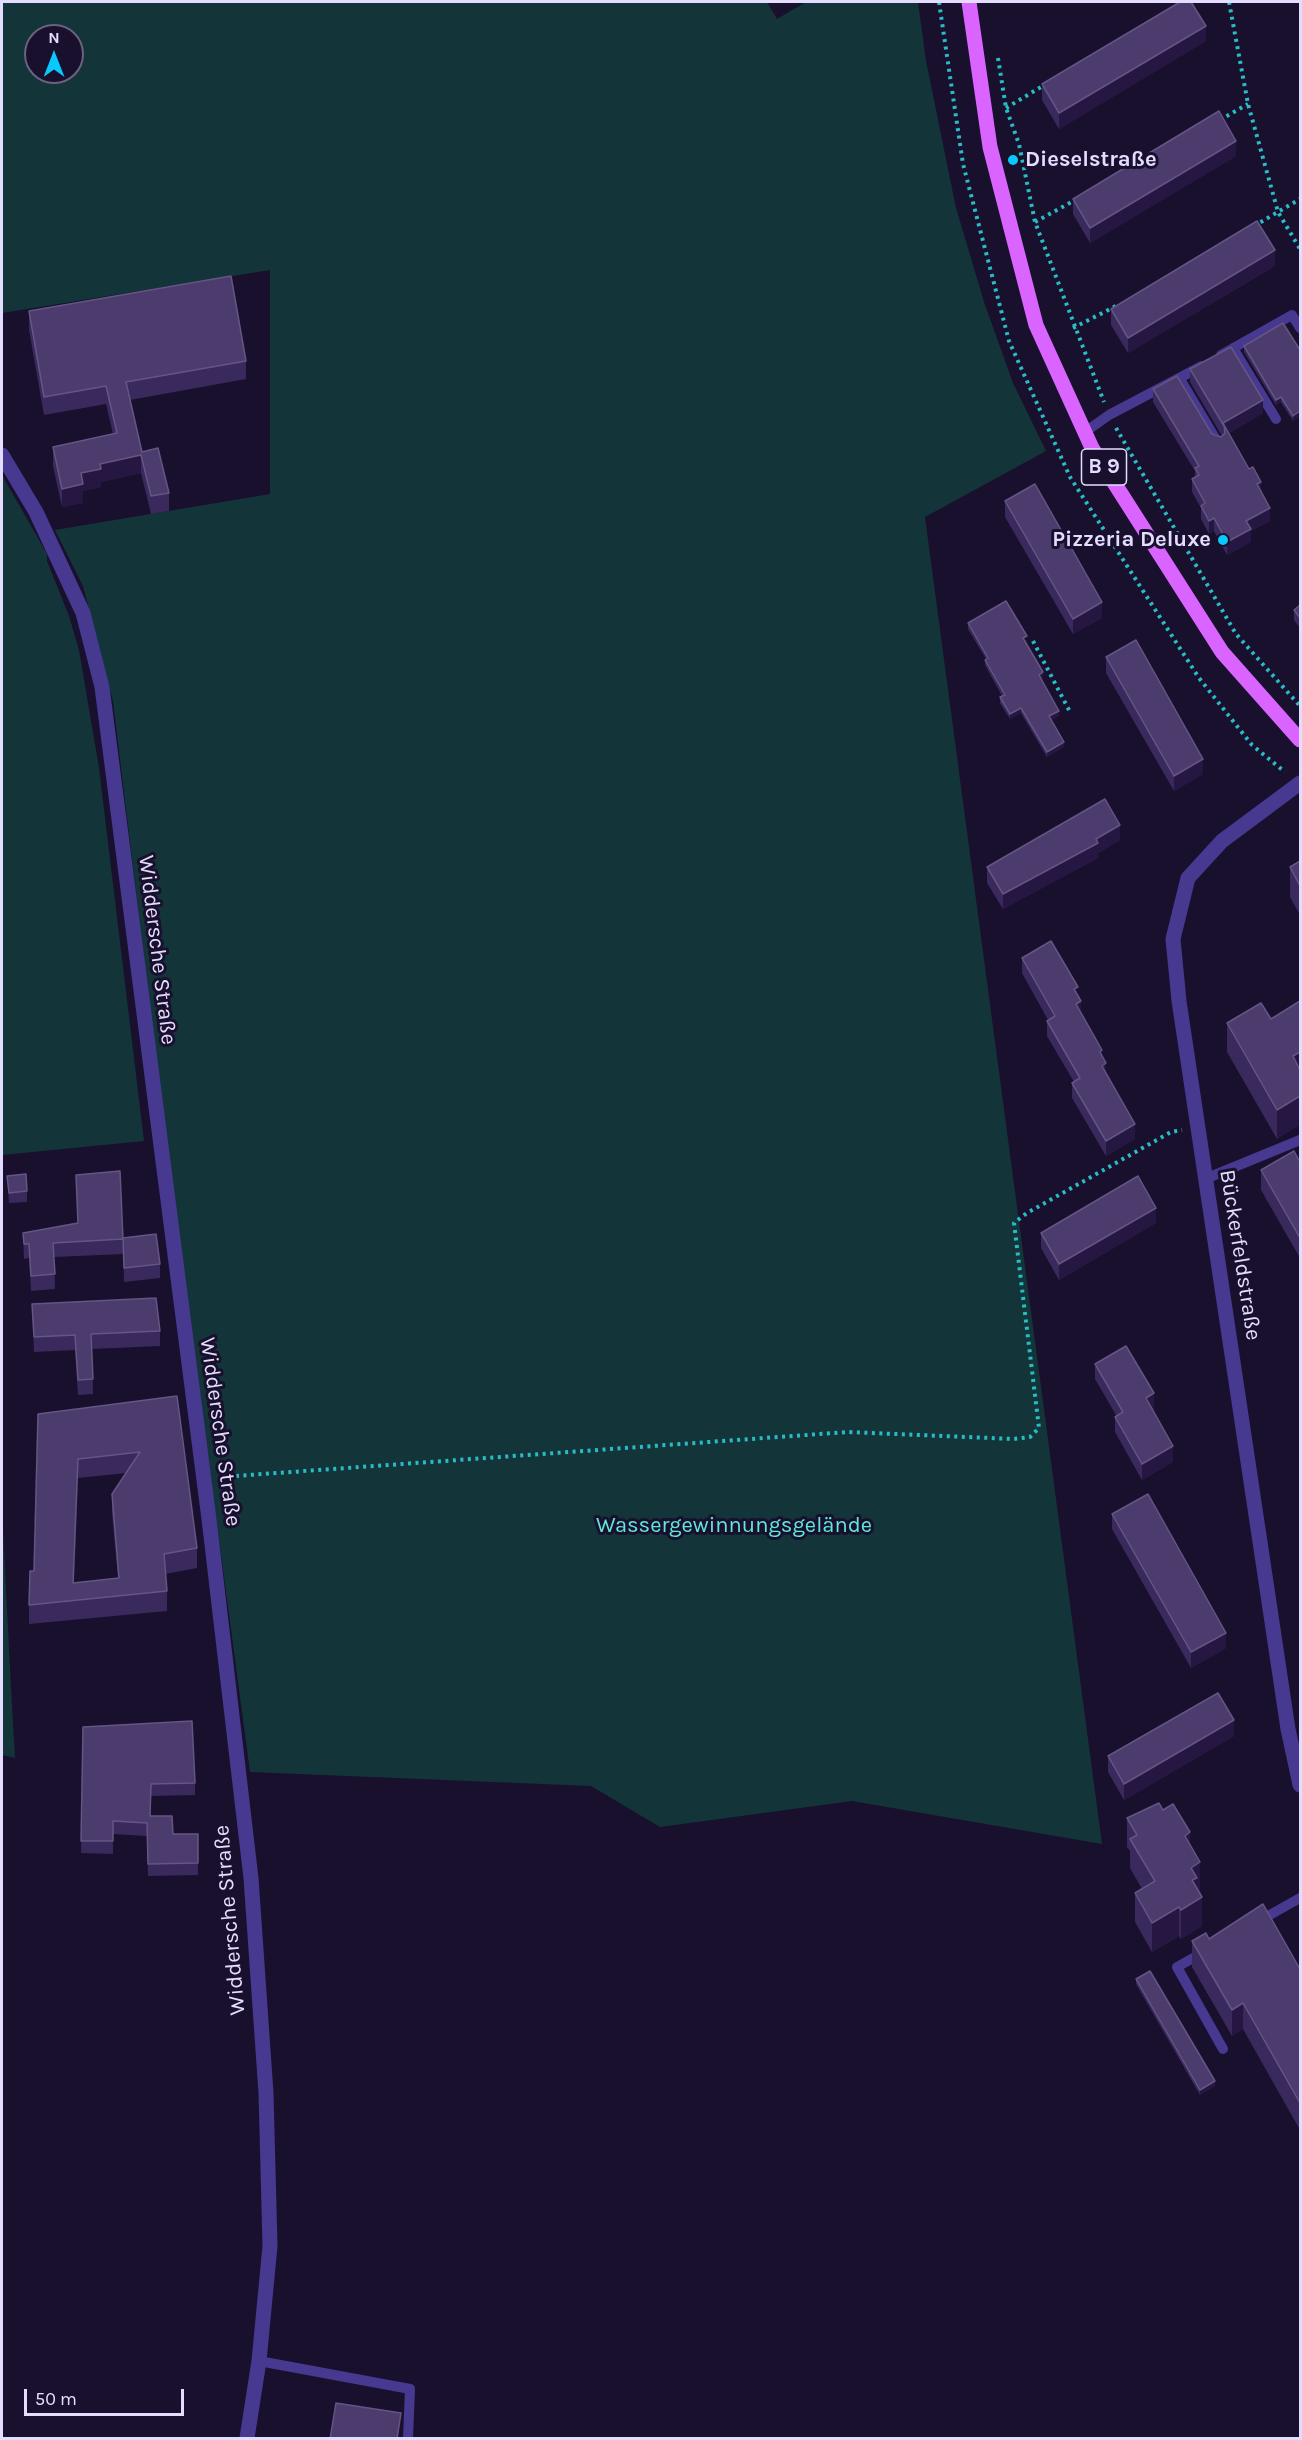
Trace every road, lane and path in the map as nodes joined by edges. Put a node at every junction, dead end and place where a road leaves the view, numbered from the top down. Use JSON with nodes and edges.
{"nodes":[{"id":1,"x":969,"y":2,"type":"edge"},
{"id":2,"x":1229,"y":2,"type":"edge"},
{"id":3,"x":997,"y":55,"type":"dead end"},
{"id":4,"x":1047,"y":83,"type":"edge"},
{"id":5,"x":1248,"y":104,"type":"junction"},
{"id":6,"x":1006,"y":108,"type":"junction"},
{"id":7,"x":1218,"y":121,"type":"edge"},
{"id":8,"x":1086,"y":194,"type":"edge"},
{"id":9,"x":1300,"y":199,"type":"edge"},
{"id":10,"x":1278,"y":212,"type":"junction"},
{"id":11,"x":1035,"y":222,"type":"junction"},
{"id":12,"x":1248,"y":230,"type":"edge"},
{"id":13,"x":1300,"y":249,"type":"edge"},
{"id":14,"x":1128,"y":299,"type":"edge"},
{"id":15,"x":1073,"y":328,"type":"junction"},
{"id":16,"x":1300,"y":328,"type":"edge"},
{"id":17,"x":1233,"y":348,"type":"junction"},
{"id":18,"x":1180,"y":379,"type":"junction"},
{"id":19,"x":1109,"y":415,"type":"junction"},
{"id":20,"x":1276,"y":419,"type":"dead end"},
{"id":21,"x":1085,"y":432,"type":"junction"},
{"id":22,"x":1218,"y":443,"type":"edge"},
{"id":23,"x":2,"y":455,"type":"edge"},
{"id":24,"x":1032,"y":641,"type":"dead end"},
{"id":25,"x":1300,"y":706,"type":"edge"},
{"id":26,"x":1070,"y":712,"type":"dead end"},
{"id":27,"x":1300,"y":740,"type":"edge"},
{"id":28,"x":1300,"y":783,"type":"edge"},
{"id":29,"x":1197,"y":1128,"type":"junction"},
{"id":30,"x":1300,"y":1140,"type":"edge"},
{"id":31,"x":1206,"y":1179,"type":"junction"},
{"id":32,"x":204,"y":1479,"type":"junction"},
{"id":33,"x":1300,"y":1785,"type":"edge"},
{"id":34,"x":1299,"y":1901,"type":"edge"},
{"id":35,"x":1247,"y":1928,"type":"edge"},
{"id":36,"x":1217,"y":1944,"type":"edge"},
{"id":37,"x":1223,"y":2049,"type":"dead end"},
{"id":38,"x":259,"y":2361,"type":"junction"},
{"id":39,"x":247,"y":2439,"type":"edge"},
{"id":40,"x":408,"y":2439,"type":"edge"}],
"edges":[{"from":1,"to":21,"type":"main road","number":"B 9"},
{"from":2,"to":5,"type":"path"},
{"from":3,"to":6,"type":"path"},
{"from":4,"to":6,"type":"path"},
{"from":5,"to":7,"type":"path"},
{"from":5,"to":10,"type":"path"},
{"from":6,"to":11,"type":"path"},
{"from":8,"to":11,"type":"path"},
{"from":9,"to":10,"type":"path"},
{"from":10,"to":12,"type":"path"},
{"from":10,"to":13,"type":"path"},
{"from":11,"to":15,"type":"path"},
{"from":14,"to":15,"type":"path"},
{"from":15,"to":19,"type":"path"},
{"from":16,"to":17,"type":"lane"},
{"from":17,"to":18,"type":"lane"},
{"from":17,"to":20,"type":"lane"},
{"from":18,"to":19,"type":"lane"},
{"from":18,"to":22,"type":"lane"},
{"from":19,"to":21,"type":"lane"},
{"from":19,"to":25,"type":"path"},
{"from":21,"to":27,"type":"main road","number":"B 9"},
{"from":23,"to":32,"type":"street","name":"Widdersche Straße"},
{"from":24,"to":26,"type":"path"},
{"from":28,"to":29,"type":"street","name":"Bückerfeldstraße"},
{"from":29,"to":31,"type":"street","name":"Bückerfeldstraße"},
{"from":29,"to":32,"type":"path"},
{"from":30,"to":31,"type":"lane"},
{"from":31,"to":33,"type":"street","name":"Bückerfeldstraße"},
{"from":32,"to":38,"type":"street","name":"Widdersche Straße"},
{"from":34,"to":35,"type":"lane"},
{"from":36,"to":37,"type":"lane"},
{"from":38,"to":39,"type":"street","name":"Widdersche Straße"},
{"from":38,"to":40,"type":"lane"}]}
